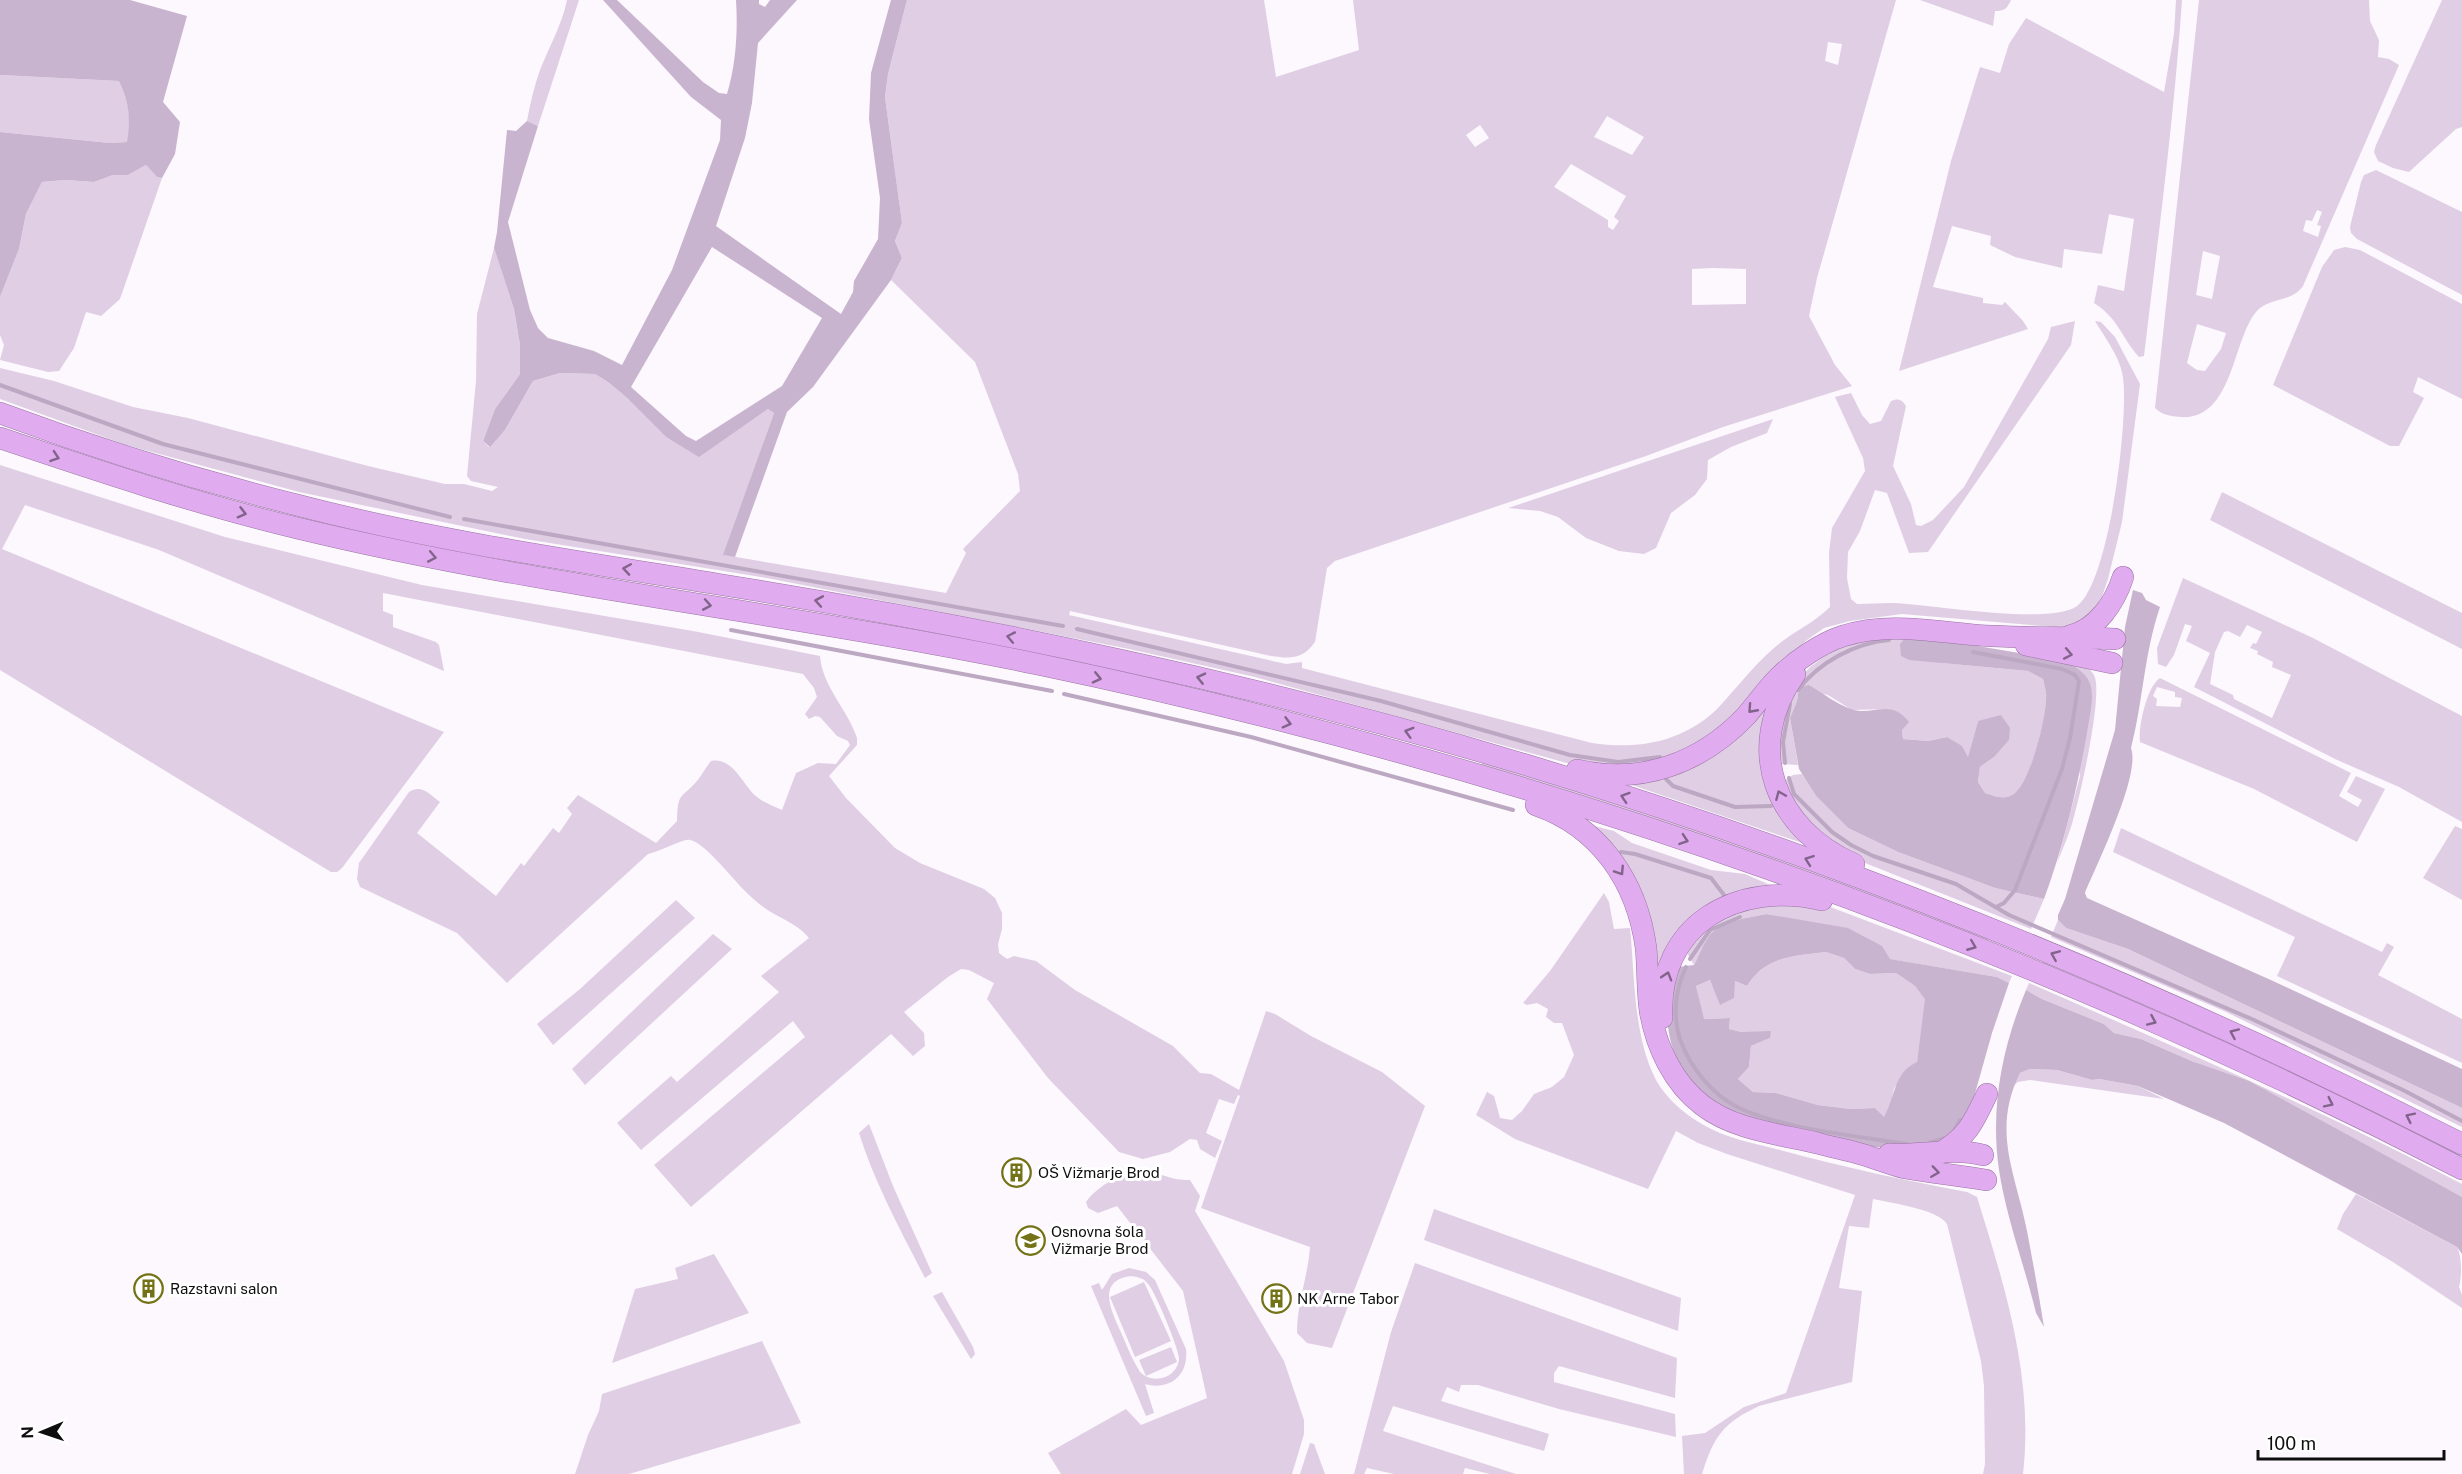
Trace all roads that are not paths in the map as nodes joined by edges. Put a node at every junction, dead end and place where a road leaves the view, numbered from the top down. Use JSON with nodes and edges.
{"nodes":[{"id":1,"x":0,"y":413,"type":"edge"},
{"id":2,"x":0,"y":438,"type":"edge"},
{"id":3,"x":2123,"y":577,"type":"dead end"},
{"id":4,"x":1991,"y":636,"type":"junction"},
{"id":5,"x":2065,"y":637,"type":"junction"},
{"id":6,"x":2115,"y":639,"type":"dead end"},
{"id":7,"x":1809,"y":654,"type":"junction"},
{"id":8,"x":2112,"y":663,"type":"dead end"},
{"id":9,"x":1465,"y":748,"type":"junction"},
{"id":10,"x":1488,"y":778,"type":"junction"},
{"id":11,"x":1923,"y":903,"type":"junction"},
{"id":12,"x":1918,"y":925,"type":"junction"},
{"id":13,"x":1665,"y":1055,"type":"junction"},
{"id":14,"x":1986,"y":1094,"type":"dead end"},
{"id":15,"x":2462,"y":1144,"type":"edge"},
{"id":16,"x":1858,"y":1153,"type":"junction"},
{"id":17,"x":1940,"y":1153,"type":"junction"},
{"id":18,"x":1983,"y":1155,"type":"dead end"},
{"id":19,"x":2462,"y":1169,"type":"edge"},
{"id":20,"x":1986,"y":1180,"type":"dead end"}],
"edges":[{"from":9,"to":1,"type":"highway","one_way":true},
{"from":2,"to":10,"type":"highway","one_way":true},
{"from":3,"to":5,"type":"highway"},
{"from":4,"to":5,"type":"highway"},
{"from":4,"to":7,"type":"highway"},
{"from":4,"to":8,"type":"highway","one_way":true},
{"from":5,"to":6,"type":"highway"},
{"from":7,"to":9,"type":"highway","one_way":true},
{"from":11,"to":7,"type":"highway","one_way":true},
{"from":11,"to":9,"type":"highway","one_way":true},
{"from":10,"to":12,"type":"highway","one_way":true},
{"from":10,"to":13,"type":"highway","one_way":true},
{"from":15,"to":11,"type":"highway","one_way":true},
{"from":13,"to":12,"type":"highway","one_way":true},
{"from":12,"to":19,"type":"highway","one_way":true},
{"from":13,"to":16,"type":"highway"},
{"from":14,"to":17,"type":"highway"},
{"from":16,"to":17,"type":"highway"},
{"from":16,"to":20,"type":"highway","one_way":true},
{"from":17,"to":18,"type":"highway"}]}
